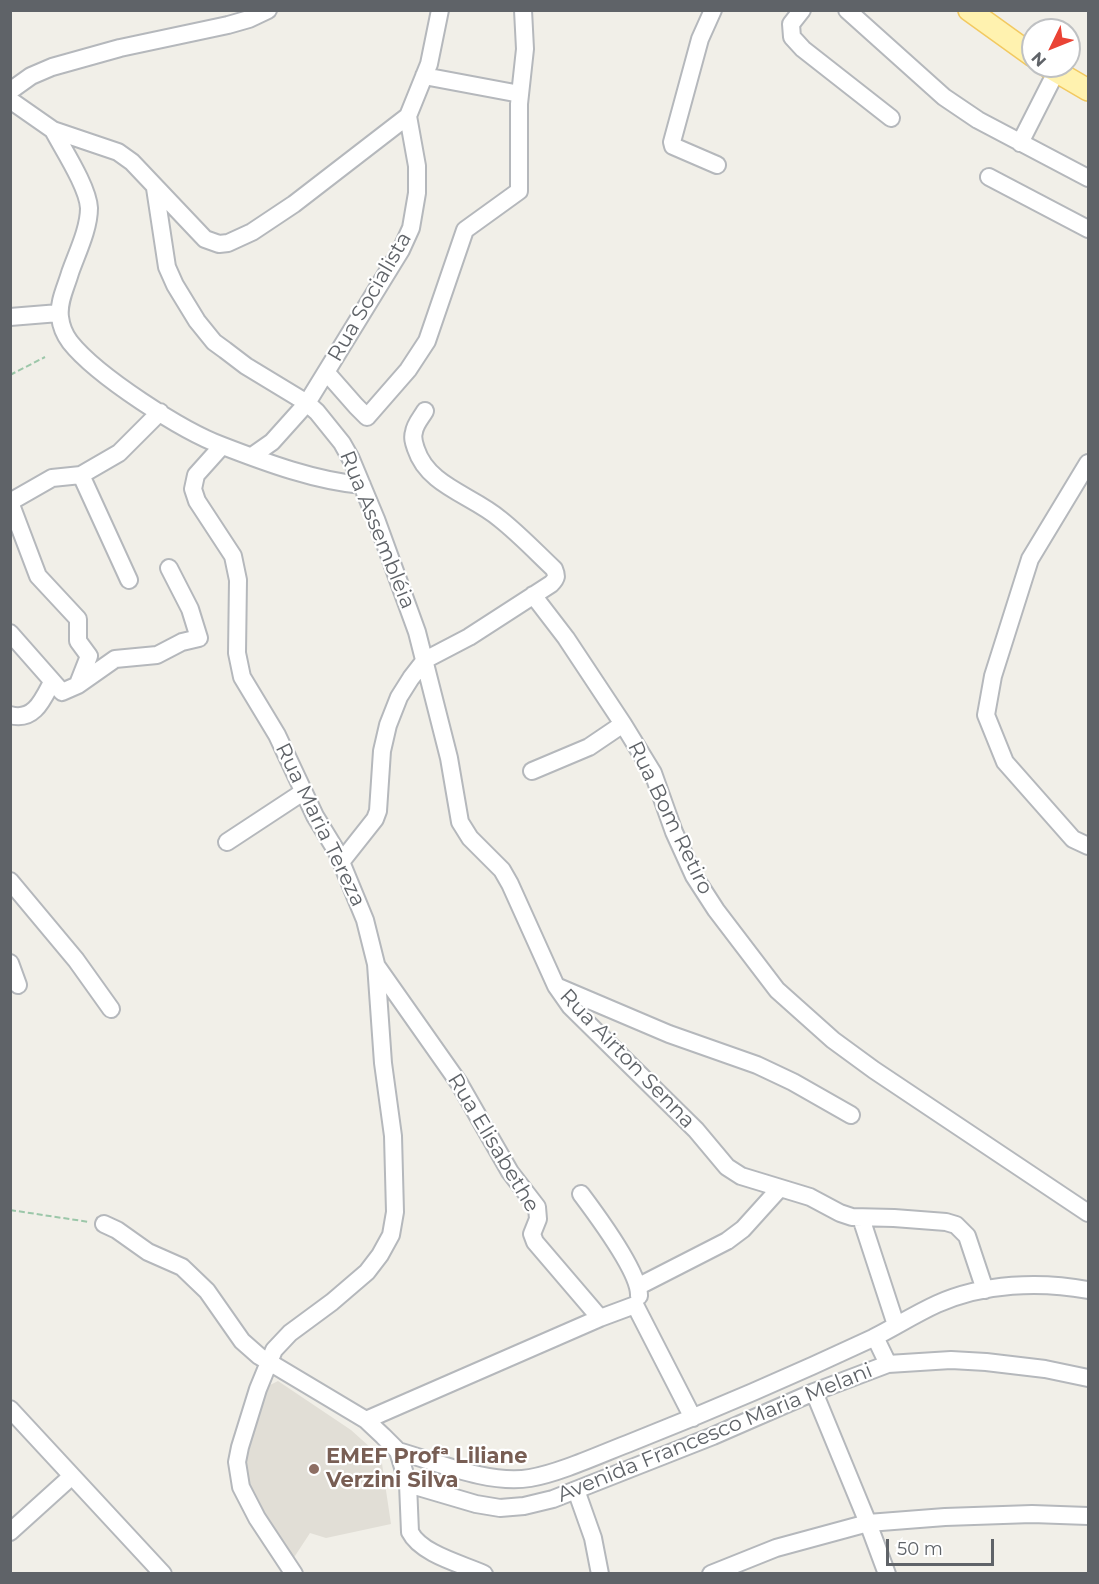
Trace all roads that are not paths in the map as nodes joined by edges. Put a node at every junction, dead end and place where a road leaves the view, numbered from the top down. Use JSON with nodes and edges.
{"nodes":[{"id":1,"x":268,"y":10,"type":"edge"},
{"id":2,"x":440,"y":10,"type":"edge"},
{"id":3,"x":523,"y":10,"type":"edge"},
{"id":4,"x":713,"y":10,"type":"edge"},
{"id":5,"x":802,"y":10,"type":"edge"},
{"id":6,"x":847,"y":10,"type":"edge"},
{"id":7,"x":969,"y":10,"type":"edge"},
{"id":8,"x":1021,"y":47,"type":"edge"},
{"id":9,"x":424,"y":76,"type":"junction"},
{"id":10,"x":1048,"y":78,"type":"edge"},
{"id":11,"x":1068,"y":78,"type":"edge"},
{"id":12,"x":1089,"y":90,"type":"edge"},
{"id":13,"x":10,"y":91,"type":"edge"},
{"id":14,"x":520,"y":94,"type":"junction"},
{"id":15,"x":10,"y":100,"type":"edge"},
{"id":16,"x":408,"y":116,"type":"junction"},
{"id":17,"x":891,"y":118,"type":"dead end"},
{"id":18,"x":53,"y":130,"type":"junction"},
{"id":19,"x":1020,"y":143,"type":"junction"},
{"id":20,"x":717,"y":165,"type":"dead end"},
{"id":21,"x":989,"y":177,"type":"dead end"},
{"id":22,"x":1089,"y":178,"type":"edge"},
{"id":23,"x":155,"y":188,"type":"junction"},
{"id":24,"x":1089,"y":229,"type":"edge"},
{"id":25,"x":59,"y":313,"type":"junction"},
{"id":26,"x":10,"y":317,"type":"edge"},
{"id":27,"x":327,"y":373,"type":"junction"},
{"id":28,"x":307,"y":404,"type":"junction"},
{"id":29,"x":425,"y":411,"type":"dead end"},
{"id":30,"x":160,"y":412,"type":"junction"},
{"id":31,"x":222,"y":446,"type":"junction"},
{"id":32,"x":252,"y":456,"type":"junction"},
{"id":33,"x":1089,"y":463,"type":"edge"},
{"id":34,"x":81,"y":475,"type":"junction"},
{"id":35,"x":362,"y":485,"type":"junction"},
{"id":36,"x":10,"y":502,"type":"edge"},
{"id":37,"x":169,"y":568,"type":"dead end"},
{"id":38,"x":129,"y":580,"type":"dead end"},
{"id":39,"x":533,"y":595,"type":"junction"},
{"id":40,"x":10,"y":633,"type":"edge"},
{"id":41,"x":426,"y":660,"type":"junction"},
{"id":42,"x":64,"y":686,"type":"junction"},
{"id":43,"x":10,"y":715,"type":"edge"},
{"id":44,"x":623,"y":724,"type":"junction"},
{"id":45,"x":532,"y":771,"type":"dead end"},
{"id":46,"x":303,"y":792,"type":"junction"},
{"id":47,"x":227,"y":842,"type":"dead end"},
{"id":48,"x":1089,"y":846,"type":"edge"},
{"id":49,"x":341,"y":862,"type":"junction"},
{"id":50,"x":10,"y":881,"type":"edge"},
{"id":51,"x":10,"y":963,"type":"edge"},
{"id":52,"x":376,"y":964,"type":"junction"},
{"id":53,"x":18,"y":985,"type":"dead end"},
{"id":54,"x":556,"y":986,"type":"junction"},
{"id":55,"x":111,"y":1009,"type":"dead end"},
{"id":56,"x":851,"y":1115,"type":"dead end"},
{"id":57,"x":780,"y":1188,"type":"junction"},
{"id":58,"x":581,"y":1194,"type":"dead end"},
{"id":59,"x":1089,"y":1213,"type":"edge"},
{"id":60,"x":861,"y":1218,"type":"junction"},
{"id":61,"x":104,"y":1224,"type":"road end"},
{"id":62,"x":639,"y":1286,"type":"junction"},
{"id":63,"x":985,"y":1290,"type":"junction"},
{"id":64,"x":1089,"y":1290,"type":"edge"},
{"id":65,"x":635,"y":1305,"type":"junction"},
{"id":66,"x":600,"y":1318,"type":"junction"},
{"id":67,"x":896,"y":1325,"type":"junction"},
{"id":68,"x":875,"y":1337,"type":"junction"},
{"id":69,"x":268,"y":1362,"type":"junction"},
{"id":70,"x":888,"y":1364,"type":"junction"},
{"id":71,"x":1089,"y":1378,"type":"edge"},
{"id":72,"x":814,"y":1392,"type":"junction"},
{"id":73,"x":10,"y":1409,"type":"edge"},
{"id":74,"x":693,"y":1418,"type":"junction"},
{"id":75,"x":366,"y":1420,"type":"junction"},
{"id":76,"x":398,"y":1451,"type":"junction"},
{"id":77,"x":72,"y":1476,"type":"junction"},
{"id":78,"x":408,"y":1484,"type":"junction"},
{"id":79,"x":576,"y":1490,"type":"junction"},
{"id":80,"x":1089,"y":1516,"type":"edge"},
{"id":81,"x":868,"y":1523,"type":"junction"},
{"id":82,"x":10,"y":1532,"type":"edge"},
{"id":83,"x":163,"y":1574,"type":"edge"},
{"id":84,"x":294,"y":1574,"type":"edge"},
{"id":85,"x":484,"y":1574,"type":"edge"},
{"id":86,"x":600,"y":1574,"type":"edge"},
{"id":87,"x":711,"y":1574,"type":"edge"},
{"id":88,"x":887,"y":1574,"type":"edge"}],
"edges":[{"from":1,"to":13,"type":"street"},
{"from":2,"to":9,"type":"street"},
{"from":3,"to":14,"type":"street"},
{"from":4,"to":20,"type":"street"},
{"from":5,"to":17,"type":"street"},
{"from":6,"to":19,"type":"street"},
{"from":7,"to":8,"type":"main road"},
{"from":9,"to":14,"type":"street"},
{"from":9,"to":16,"type":"street"},
{"from":10,"to":19,"type":"street"},
{"from":11,"to":12,"type":"main road"},
{"from":14,"to":27,"type":"street"},
{"from":15,"to":18,"type":"street"},
{"from":16,"to":23,"type":"street"},
{"from":16,"to":27,"type":"street","name":"Rua Socialista"},
{"from":18,"to":23,"type":"street"},
{"from":18,"to":25,"type":"street"},
{"from":19,"to":22,"type":"street"},
{"from":21,"to":24,"type":"street"},
{"from":23,"to":28,"type":"street","name":"Rua Assembléia"},
{"from":25,"to":26,"type":"street"},
{"from":25,"to":30,"type":"street"},
{"from":27,"to":28,"type":"street","name":"Rua Socialista"},
{"from":28,"to":32,"type":"street","name":"Rua Socialista"},
{"from":28,"to":35,"type":"street","name":"Rua Assembléia"},
{"from":29,"to":39,"type":"street"},
{"from":30,"to":31,"type":"street"},
{"from":30,"to":34,"type":"street"},
{"from":31,"to":32,"type":"street"},
{"from":31,"to":46,"type":"street","name":"Rua Maria Tereza"},
{"from":32,"to":35,"type":"street"},
{"from":33,"to":48,"type":"street"},
{"from":34,"to":36,"type":"street"},
{"from":34,"to":38,"type":"street"},
{"from":35,"to":41,"type":"street","name":"Rua Assembléia"},
{"from":36,"to":42,"type":"street"},
{"from":37,"to":42,"type":"street"},
{"from":39,"to":41,"type":"street"},
{"from":39,"to":44,"type":"street","name":"Rua Bom Retiro"},
{"from":40,"to":42,"type":"street"},
{"from":41,"to":49,"type":"street"},
{"from":41,"to":54,"type":"street","name":"Rua Airton Senna"},
{"from":42,"to":43,"type":"street"},
{"from":44,"to":45,"type":"street"},
{"from":44,"to":59,"type":"street","name":"Rua Bom Retiro"},
{"from":46,"to":47,"type":"street"},
{"from":46,"to":49,"type":"street","name":"Rua Maria Tereza"},
{"from":49,"to":52,"type":"street","name":"Rua Maria Tereza"},
{"from":50,"to":55,"type":"street"},
{"from":51,"to":53,"type":"street"},
{"from":52,"to":66,"type":"street","name":"Rua Elisabethe"},
{"from":52,"to":69,"type":"street","name":"Rua Maria Tereza"},
{"from":54,"to":56,"type":"street"},
{"from":54,"to":57,"type":"street","name":"Rua Airton Senna"},
{"from":57,"to":60,"type":"street","name":"Rua Airton Senna"},
{"from":57,"to":62,"type":"street"},
{"from":58,"to":62,"type":"street"},
{"from":60,"to":63,"type":"street","name":"Rua Airton Senna"},
{"from":60,"to":67,"type":"street"},
{"from":61,"to":69,"type":"street"},
{"from":62,"to":65,"type":"street"},
{"from":63,"to":64,"type":"street","name":"Avenida Francesco Maria Melani"},
{"from":63,"to":67,"type":"street","name":"Avenida Francesco Maria Melani"},
{"from":65,"to":66,"type":"street"},
{"from":65,"to":74,"type":"street"},
{"from":66,"to":75,"type":"street"},
{"from":67,"to":68,"type":"street","name":"Avenida Francesco Maria Melani"},
{"from":68,"to":70,"type":"street","name":"Avenida Francesco Maria Melani"},
{"from":68,"to":74,"type":"street","name":"Avenida Francesco Maria Melani"},
{"from":69,"to":75,"type":"street"},
{"from":69,"to":84,"type":"street","name":"Rua Maria Tereza"},
{"from":70,"to":71,"type":"street"},
{"from":70,"to":72,"type":"street","name":"Avenida Francesco Maria Melani"},
{"from":72,"to":79,"type":"street","name":"Avenida Francesco Maria Melani"},
{"from":72,"to":81,"type":"street"},
{"from":73,"to":77,"type":"street"},
{"from":74,"to":76,"type":"street","name":"Avenida Francesco Maria Melani"},
{"from":75,"to":76,"type":"street"},
{"from":76,"to":78,"type":"street"},
{"from":77,"to":82,"type":"street"},
{"from":77,"to":83,"type":"street"},
{"from":78,"to":79,"type":"street","name":"Avenida Francesco Maria Melani"},
{"from":78,"to":85,"type":"street"},
{"from":79,"to":86,"type":"street"},
{"from":80,"to":81,"type":"street"},
{"from":81,"to":87,"type":"street"},
{"from":81,"to":88,"type":"street"}]}
